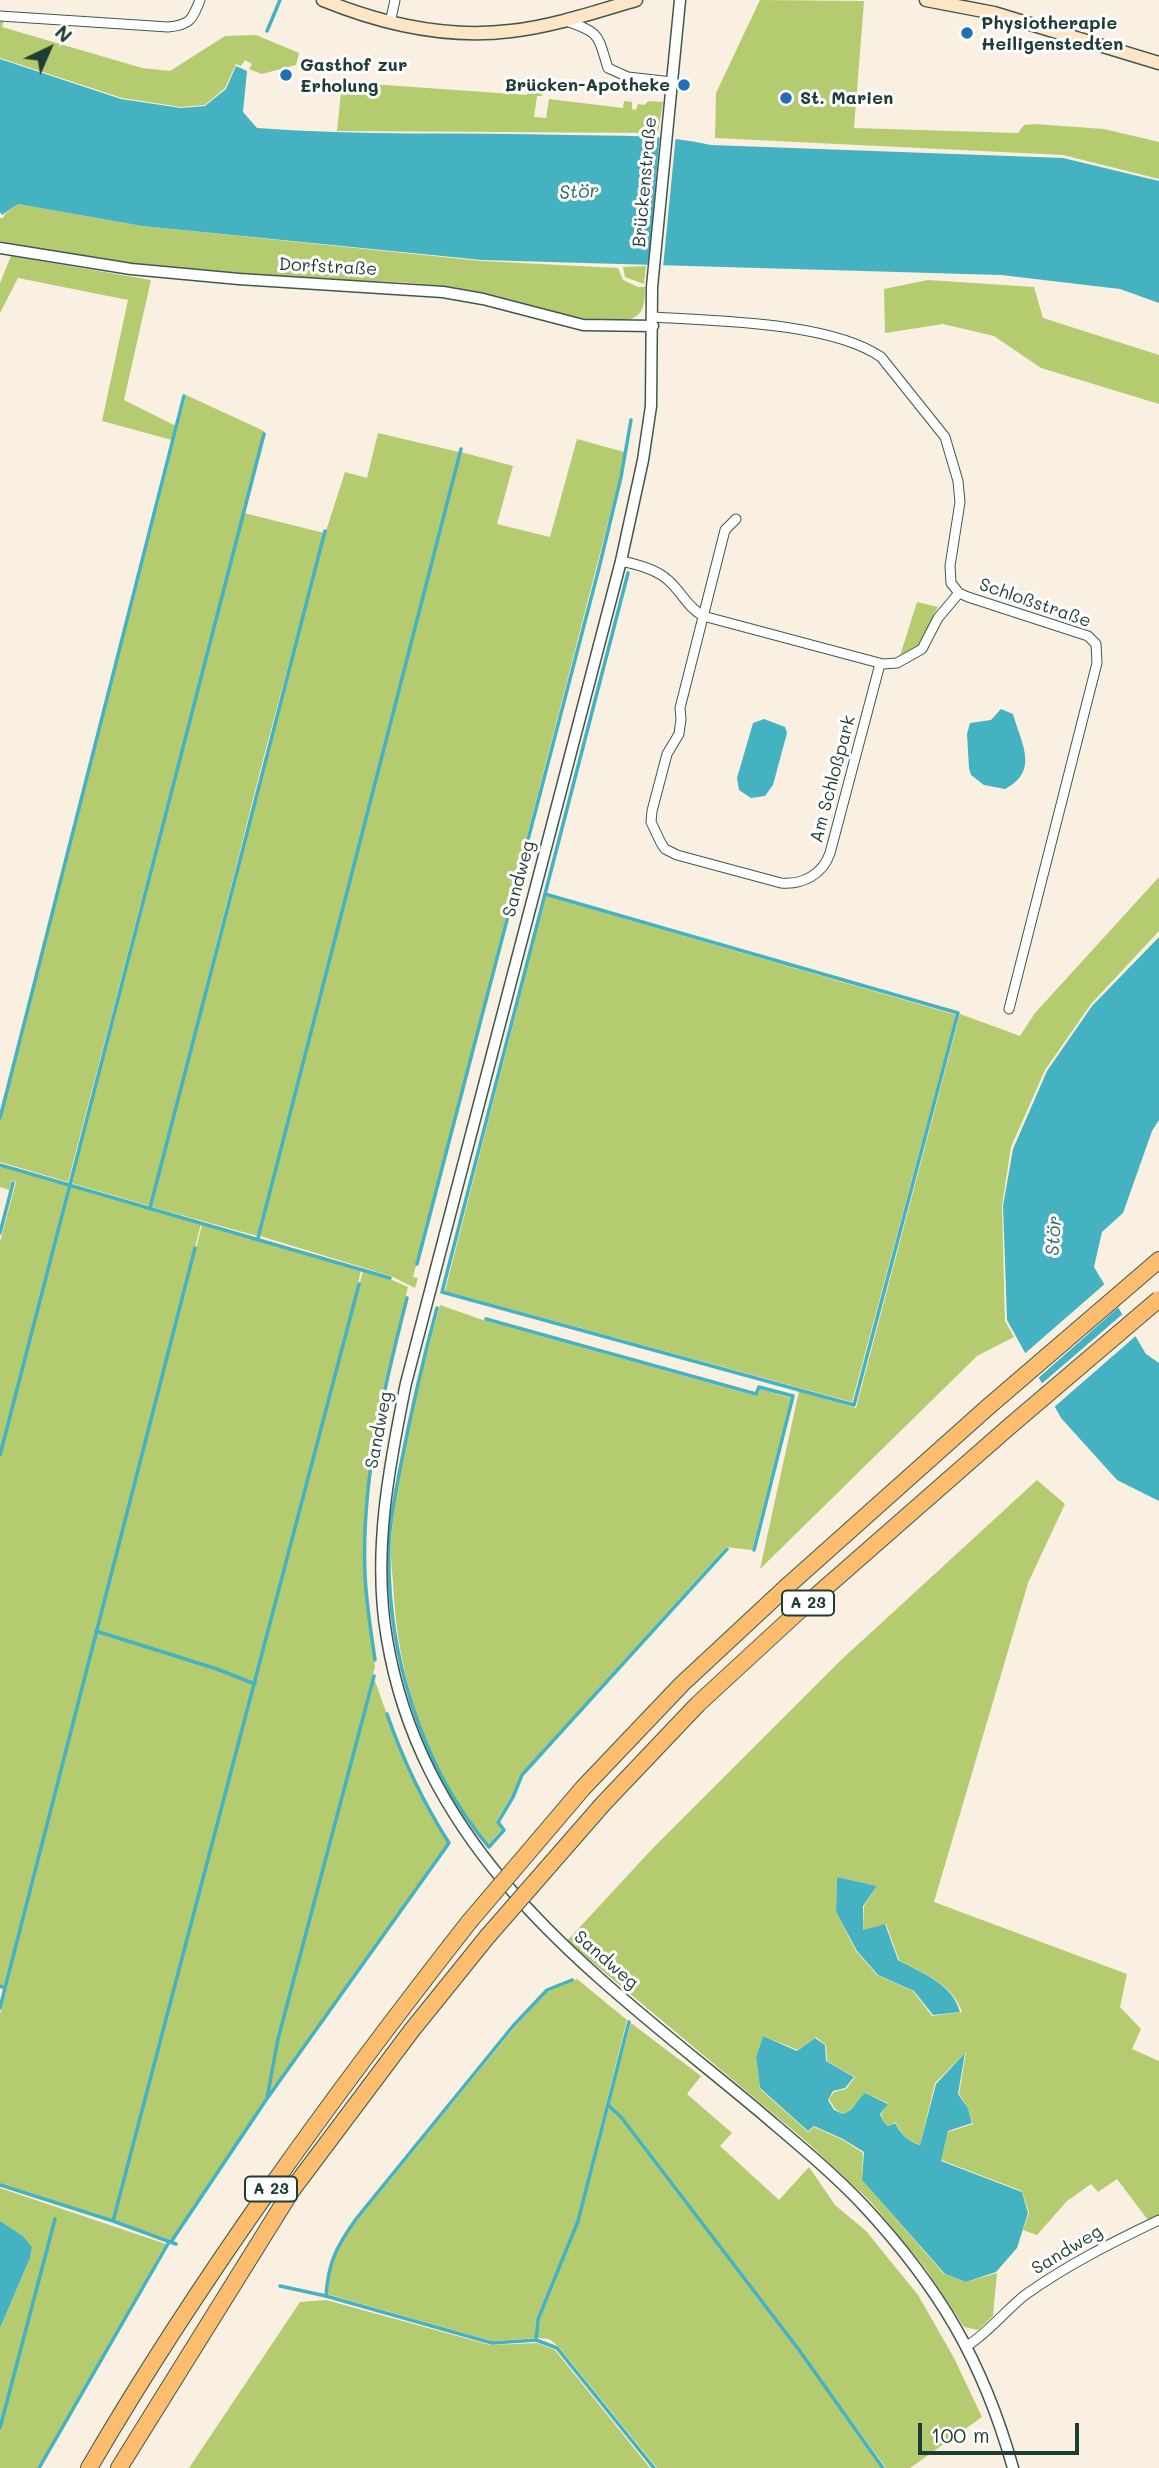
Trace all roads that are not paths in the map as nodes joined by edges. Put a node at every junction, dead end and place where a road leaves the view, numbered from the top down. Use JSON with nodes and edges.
{"nodes":[{"id":1,"x":200,"y":0,"type":"edge"},
{"id":2,"x":323,"y":0,"type":"edge"},
{"id":3,"x":395,"y":0,"type":"edge"},
{"id":4,"x":636,"y":0,"type":"edge"},
{"id":5,"x":680,"y":0,"type":"edge"},
{"id":6,"x":926,"y":0,"type":"edge"},
{"id":7,"x":963,"y":3,"type":"edge"},
{"id":8,"x":0,"y":16,"type":"edge"},
{"id":9,"x":566,"y":20,"type":"junction"},
{"id":10,"x":390,"y":23,"type":"junction"},
{"id":11,"x":1159,"y":63,"type":"edge"},
{"id":12,"x":672,"y":82,"type":"junction"},
{"id":13,"x":0,"y":248,"type":"edge"},
{"id":14,"x":653,"y":321,"type":"junction"},
{"id":15,"x":736,"y":519,"type":"dead end"},
{"id":16,"x":621,"y":561,"type":"junction"},
{"id":17,"x":959,"y":593,"type":"junction"},
{"id":18,"x":703,"y":616,"type":"junction"},
{"id":19,"x":880,"y":664,"type":"junction"},
{"id":20,"x":1009,"y":1009,"type":"dead end"},
{"id":21,"x":1159,"y":1260,"type":"edge"},
{"id":22,"x":1159,"y":1299,"type":"edge"},
{"id":23,"x":1159,"y":2220,"type":"edge"},
{"id":24,"x":967,"y":2346,"type":"junction"},
{"id":25,"x":89,"y":2468,"type":"edge"},
{"id":26,"x":119,"y":2468,"type":"edge"},
{"id":27,"x":1013,"y":2468,"type":"edge"}],
"edges":[{"from":1,"to":8,"type":"street"},
{"from":2,"to":10,"type":"main road"},
{"from":3,"to":10,"type":"street"},
{"from":4,"to":9,"type":"main road"},
{"from":5,"to":12,"type":"street","name":"Brückenstraße"},
{"from":6,"to":7,"type":"main road"},
{"from":7,"to":11,"type":"main road"},
{"from":9,"to":10,"type":"main road"},
{"from":9,"to":12,"type":"street"},
{"from":12,"to":14,"type":"street","name":"Brückenstraße"},
{"from":13,"to":14,"type":"street","name":"Dorfstraße"},
{"from":14,"to":16,"type":"street","name":"Sandweg"},
{"from":14,"to":17,"type":"street","name":"Schloßstraße"},
{"from":15,"to":18,"type":"street","name":"Am Schloßpark"},
{"from":16,"to":18,"type":"street"},
{"from":16,"to":24,"type":"street","name":"Sandweg"},
{"from":17,"to":19,"type":"street"},
{"from":17,"to":20,"type":"street","name":"Schloßstraße"},
{"from":18,"to":19,"type":"street"},
{"from":18,"to":19,"type":"street","name":"Am Schloßpark"},
{"from":21,"to":25,"type":"highway","number":"A 23","bridge":true},
{"from":22,"to":26,"type":"highway","number":"A 23","bridge":true},
{"from":23,"to":24,"type":"street","name":"Sandweg"},
{"from":24,"to":27,"type":"street","name":"Sandweg"}]}
